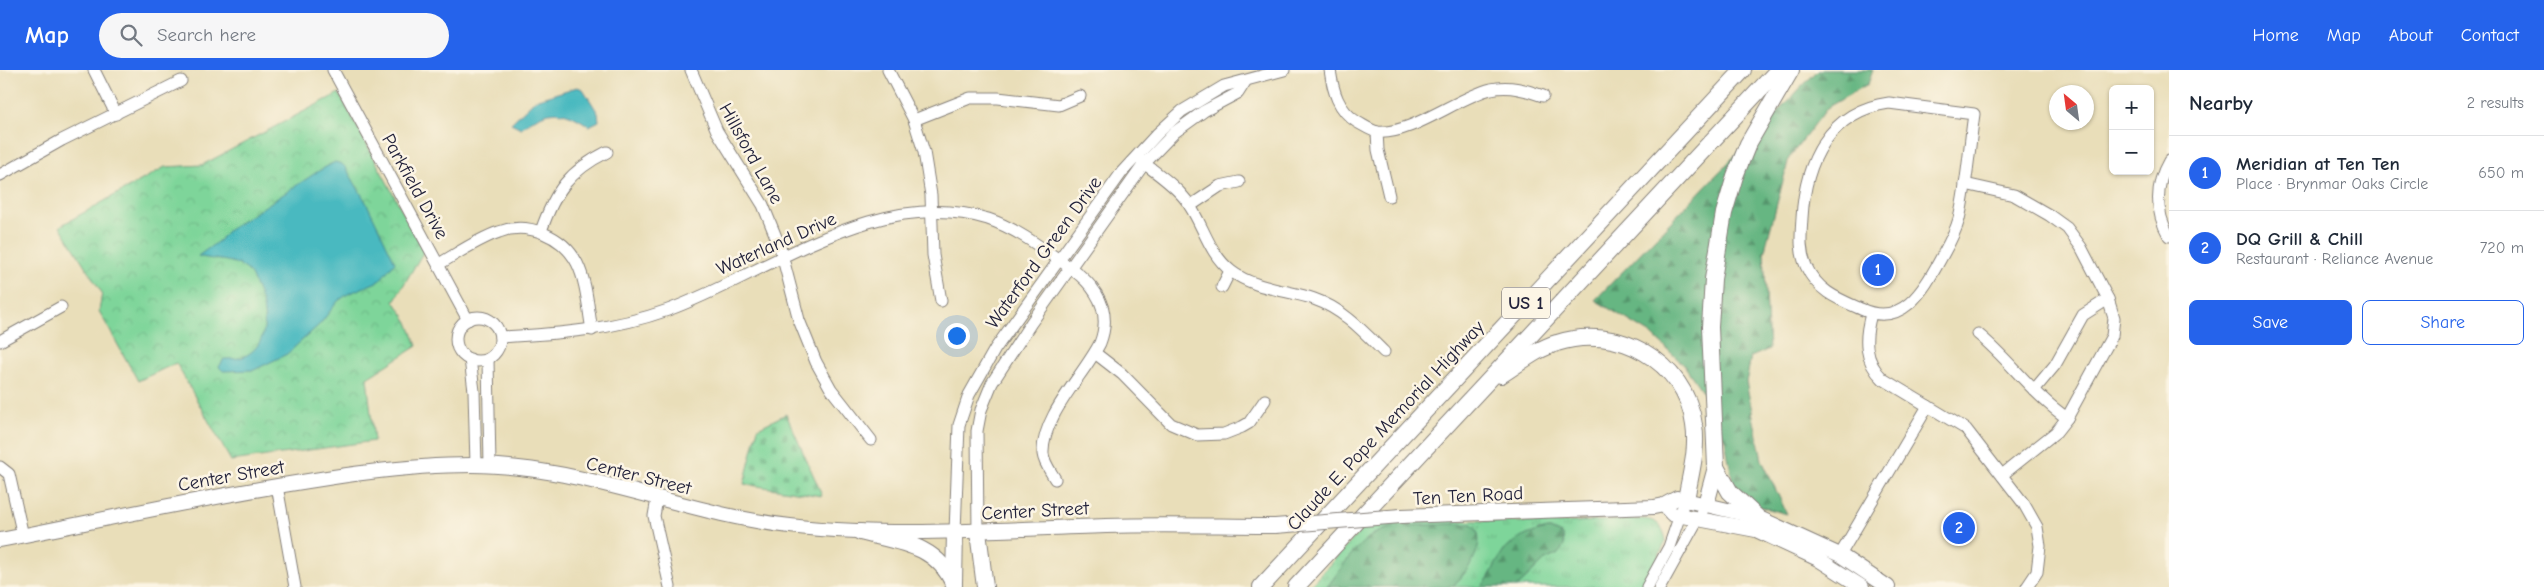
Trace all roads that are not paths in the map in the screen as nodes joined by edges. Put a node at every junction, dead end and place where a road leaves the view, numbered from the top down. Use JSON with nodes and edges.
{"nodes":[{"id":1,"x":94,"y":70,"type":"edge"},
{"id":2,"x":333,"y":70,"type":"edge"},
{"id":3,"x":691,"y":70,"type":"edge"},
{"id":4,"x":888,"y":70,"type":"edge"},
{"id":5,"x":1284,"y":70,"type":"edge"},
{"id":6,"x":1330,"y":70,"type":"edge"},
{"id":7,"x":1743,"y":70,"type":"edge"},
{"id":8,"x":1778,"y":70,"type":"edge"},
{"id":9,"x":1791,"y":70,"type":"edge"},
{"id":10,"x":181,"y":81,"type":"dead end"},
{"id":11,"x":1245,"y":82,"type":"junction"},
{"id":12,"x":1080,"y":96,"type":"dead end"},
{"id":13,"x":1543,"y":96,"type":"dead end"},
{"id":14,"x":116,"y":114,"type":"junction"},
{"id":15,"x":914,"y":120,"type":"junction"},
{"id":16,"x":1377,"y":132,"type":"junction"},
{"id":17,"x":607,"y":152,"type":"dead end"},
{"id":18,"x":1135,"y":156,"type":"junction"},
{"id":19,"x":2169,"y":161,"type":"edge"},
{"id":20,"x":1144,"y":164,"type":"junction"},
{"id":21,"x":1,"y":172,"type":"edge"},
{"id":22,"x":1239,"y":182,"type":"dead end"},
{"id":23,"x":1965,"y":184,"type":"junction"},
{"id":24,"x":1389,"y":196,"type":"dead end"},
{"id":25,"x":1190,"y":206,"type":"junction"},
{"id":26,"x":932,"y":212,"type":"junction"},
{"id":27,"x":541,"y":231,"type":"junction"},
{"id":28,"x":2169,"y":236,"type":"edge"},
{"id":29,"x":781,"y":259,"type":"junction"},
{"id":30,"x":1060,"y":261,"type":"junction"},
{"id":31,"x":438,"y":264,"type":"junction"},
{"id":32,"x":1070,"y":268,"type":"junction"},
{"id":33,"x":1230,"y":271,"type":"junction"},
{"id":34,"x":1222,"y":287,"type":"dead end"},
{"id":35,"x":2108,"y":299,"type":"junction"},
{"id":36,"x":941,"y":301,"type":"dead end"},
{"id":37,"x":61,"y":307,"type":"dead end"},
{"id":38,"x":1871,"y":314,"type":"junction"},
{"id":39,"x":468,"y":320,"type":"junction"},
{"id":40,"x":592,"y":330,"type":"junction"},
{"id":41,"x":1978,"y":334,"type":"dead end"},
{"id":42,"x":500,"y":337,"type":"junction"},
{"id":43,"x":0,"y":340,"type":"edge"},
{"id":44,"x":1384,"y":352,"type":"dead end"},
{"id":45,"x":1095,"y":353,"type":"junction"},
{"id":46,"x":488,"y":358,"type":"junction"},
{"id":47,"x":470,"y":359,"type":"junction"},
{"id":48,"x":1482,"y":387,"type":"junction"},
{"id":49,"x":2034,"y":390,"type":"junction"},
{"id":50,"x":1265,"y":400,"type":"dead end"},
{"id":51,"x":1928,"y":406,"type":"junction"},
{"id":52,"x":2067,"y":418,"type":"junction"},
{"id":53,"x":871,"y":440,"type":"dead end"},
{"id":54,"x":476,"y":465,"type":"junction"},
{"id":55,"x":490,"y":466,"type":"junction"},
{"id":56,"x":0,"y":467,"type":"edge"},
{"id":57,"x":1716,"y":467,"type":"junction"},
{"id":58,"x":2002,"y":475,"type":"junction"},
{"id":59,"x":1055,"y":479,"type":"dead end"},
{"id":60,"x":278,"y":486,"type":"junction"},
{"id":61,"x":657,"y":499,"type":"junction"},
{"id":62,"x":1683,"y":507,"type":"junction"},
{"id":63,"x":1702,"y":511,"type":"junction"},
{"id":64,"x":1757,"y":517,"type":"junction"},
{"id":65,"x":1275,"y":526,"type":"joint"},
{"id":66,"x":860,"y":532,"type":"junction"},
{"id":67,"x":955,"y":532,"type":"junction"},
{"id":68,"x":978,"y":532,"type":"junction"},
{"id":69,"x":22,"y":536,"type":"junction"},
{"id":70,"x":0,"y":540,"type":"edge"},
{"id":71,"x":1840,"y":555,"type":"junction"},
{"id":72,"x":954,"y":586,"type":"edge"},
{"id":73,"x":295,"y":587,"type":"edge"},
{"id":74,"x":670,"y":587,"type":"edge"},
{"id":75,"x":985,"y":587,"type":"edge"},
{"id":76,"x":1261,"y":587,"type":"edge"},
{"id":77,"x":1296,"y":587,"type":"edge"},
{"id":78,"x":1647,"y":587,"type":"edge"},
{"id":79,"x":1660,"y":587,"type":"edge"},
{"id":80,"x":1862,"y":587,"type":"edge"},
{"id":81,"x":1888,"y":587,"type":"edge"},
{"id":82,"x":2027,"y":587,"type":"edge"}],
"edges":[{"from":1,"to":14,"type":"street"},
{"from":2,"to":31,"type":"street","name":"Parkfield Drive"},
{"from":3,"to":29,"type":"street","name":"Hillsford Lane"},
{"from":4,"to":15,"type":"street"},
{"from":5,"to":11,"type":"street","name":"Waterford Green Drive"},
{"from":6,"to":16,"type":"street"},
{"from":7,"to":76,"type":"highway","name":"Claude E. Pope Memorial Highway","number":"US 1"},
{"from":8,"to":48,"type":"highway","number":"US 1"},
{"from":9,"to":57,"type":"highway"},
{"from":10,"to":14,"type":"street"},
{"from":11,"to":18,"type":"street","name":"Waterford Green Drive"},
{"from":11,"to":20,"type":"street","name":"Waterford Green Drive"},
{"from":12,"to":15,"type":"street"},
{"from":13,"to":16,"type":"street"},
{"from":14,"to":21,"type":"street"},
{"from":15,"to":26,"type":"street"},
{"from":16,"to":24,"type":"street"},
{"from":17,"to":27,"type":"street"},
{"from":18,"to":20,"type":"street"},
{"from":18,"to":30,"type":"street","name":"Waterford Green Drive"},
{"from":19,"to":28,"type":"street"},
{"from":20,"to":25,"type":"street"},
{"from":20,"to":32,"type":"street","name":"Waterford Green Drive"},
{"from":22,"to":25,"type":"street"},
{"from":23,"to":35,"type":"street"},
{"from":23,"to":38,"type":"street"},
{"from":23,"to":38,"type":"street"},
{"from":25,"to":33,"type":"street"},
{"from":26,"to":29,"type":"street","name":"Waterland Drive"},
{"from":26,"to":30,"type":"street","name":"Waterland Drive"},
{"from":26,"to":36,"type":"street"},
{"from":27,"to":31,"type":"street"},
{"from":27,"to":40,"type":"street"},
{"from":29,"to":40,"type":"street","name":"Waterland Drive"},
{"from":29,"to":53,"type":"street","name":"Hillsford Lane"},
{"from":30,"to":32,"type":"street","name":"Waterland Drive"},
{"from":30,"to":67,"type":"street","name":"Waterford Green Drive"},
{"from":31,"to":39,"type":"street","name":"Parkfield Drive"},
{"from":32,"to":45,"type":"street","name":"Waterland Drive"},
{"from":32,"to":68,"type":"street","name":"Waterford Green Drive"},
{"from":33,"to":34,"type":"street"},
{"from":33,"to":44,"type":"street"},
{"from":35,"to":49,"type":"street"},
{"from":35,"to":52,"type":"street"},
{"from":37,"to":43,"type":"street"},
{"from":38,"to":51,"type":"street"},
{"from":39,"to":42,"type":"street"},
{"from":39,"to":47,"type":"street"},
{"from":40,"to":42,"type":"street","name":"Waterland Drive"},
{"from":41,"to":49,"type":"street"},
{"from":42,"to":46,"type":"street"},
{"from":45,"to":50,"type":"street"},
{"from":45,"to":59,"type":"street","name":"Waterland Drive"},
{"from":46,"to":47,"type":"street"},
{"from":46,"to":55,"type":"street"},
{"from":47,"to":54,"type":"street"},
{"from":48,"to":62,"type":"highway"},
{"from":48,"to":77,"type":"highway","number":"US 1"},
{"from":49,"to":52,"type":"street"},
{"from":51,"to":58,"type":"street"},
{"from":51,"to":71,"type":"street"},
{"from":52,"to":58,"type":"street"},
{"from":54,"to":55,"type":"main road","name":"Center Street"},
{"from":54,"to":60,"type":"main road","name":"Center Street"},
{"from":55,"to":61,"type":"main road","name":"Center Street"},
{"from":56,"to":69,"type":"street"},
{"from":57,"to":63,"type":"highway"},
{"from":57,"to":64,"type":"highway"},
{"from":58,"to":82,"type":"street"},
{"from":60,"to":69,"type":"main road","name":"Center Street"},
{"from":60,"to":73,"type":"street"},
{"from":61,"to":66,"type":"main road","name":"Center Street"},
{"from":61,"to":74,"type":"street"},
{"from":62,"to":63,"type":"main road","name":"Ten Ten Road"},
{"from":62,"to":65,"type":"main road","name":"Ten Ten Road","bridge":true},
{"from":62,"to":78,"type":"street"},
{"from":63,"to":64,"type":"main road","name":"Ten Ten Road"},
{"from":63,"to":79,"type":"street"},
{"from":63,"to":80,"type":"main road","name":"Ten Ten Road"},
{"from":64,"to":71,"type":"main road","name":"Ten Ten Road"},
{"from":65,"to":68,"type":"main road","name":"Center Street"},
{"from":66,"to":67,"type":"main road","name":"Center Street"},
{"from":66,"to":72,"type":"highway"},
{"from":67,"to":68,"type":"main road","name":"Center Street"},
{"from":67,"to":72,"type":"highway"},
{"from":68,"to":75,"type":"highway"},
{"from":69,"to":70,"type":"main road","name":"Center Street"},
{"from":71,"to":81,"type":"main road","name":"Ten Ten Road"}]}
